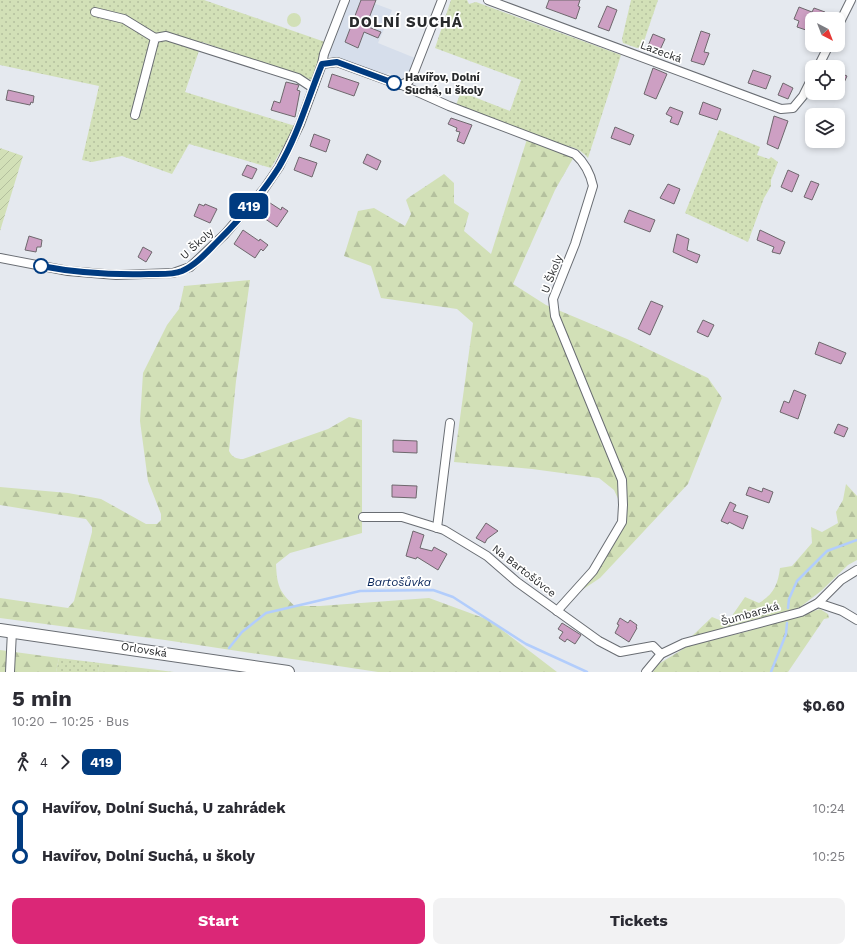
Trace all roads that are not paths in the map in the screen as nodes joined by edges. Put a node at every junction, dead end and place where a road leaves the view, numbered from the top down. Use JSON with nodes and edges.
{"nodes":[{"id":1,"x":345,"y":0,"type":"edge"},
{"id":2,"x":442,"y":0,"type":"edge"},
{"id":3,"x":488,"y":0,"type":"edge"},
{"id":4,"x":851,"y":0,"type":"edge"},
{"id":5,"x":95,"y":12,"type":"dead end"},
{"id":6,"x":845,"y":12,"type":"edge"},
{"id":7,"x":155,"y":38,"type":"junction"},
{"id":8,"x":322,"y":64,"type":"junction"},
{"id":9,"x":402,"y":85,"type":"junction"},
{"id":10,"x":312,"y":88,"type":"junction"},
{"id":11,"x":805,"y":92,"type":"edge"},
{"id":12,"x":135,"y":115,"type":"dead end"},
{"id":13,"x":0,"y":258,"type":"edge"},
{"id":14,"x":450,"y":423,"type":"dead end"},
{"id":15,"x":363,"y":517,"type":"dead end"},
{"id":16,"x":437,"y":528,"type":"junction"},
{"id":17,"x":857,"y":570,"type":"edge"},
{"id":18,"x":818,"y":603,"type":"junction"},
{"id":19,"x":558,"y":611,"type":"junction"},
{"id":20,"x":857,"y":620,"type":"edge"},
{"id":21,"x":6,"y":630,"type":"edge"},
{"id":22,"x":661,"y":654,"type":"junction"},
{"id":23,"x":10,"y":672,"type":"edge"},
{"id":24,"x":288,"y":672,"type":"edge"},
{"id":25,"x":646,"y":672,"type":"edge"}],
"edges":[{"from":1,"to":8,"type":"street"},
{"from":2,"to":9,"type":"street"},
{"from":3,"to":11,"type":"street","name":"Lazecká"},
{"from":4,"to":6,"type":"street"},
{"from":5,"to":7,"type":"street"},
{"from":7,"to":10,"type":"street"},
{"from":7,"to":12,"type":"street"},
{"from":8,"to":9,"type":"street","name":"U Školy"},
{"from":8,"to":10,"type":"street","name":"U Školy"},
{"from":9,"to":19,"type":"street","name":"U Školy"},
{"from":10,"to":13,"type":"street","name":"U Školy"},
{"from":14,"to":16,"type":"street"},
{"from":15,"to":16,"type":"street","name":"Na Bartošůvce"},
{"from":16,"to":19,"type":"street","name":"Na Bartošůvce"},
{"from":17,"to":18,"type":"street","name":"Šumbarská"},
{"from":18,"to":20,"type":"street"},
{"from":18,"to":22,"type":"street","name":"Šumbarská"},
{"from":19,"to":22,"type":"street","name":"Na Bartošůvce"},
{"from":21,"to":23,"type":"street"},
{"from":21,"to":24,"type":"street","name":"Orlovská"},
{"from":22,"to":25,"type":"street","name":"Šumbarská"}]}
